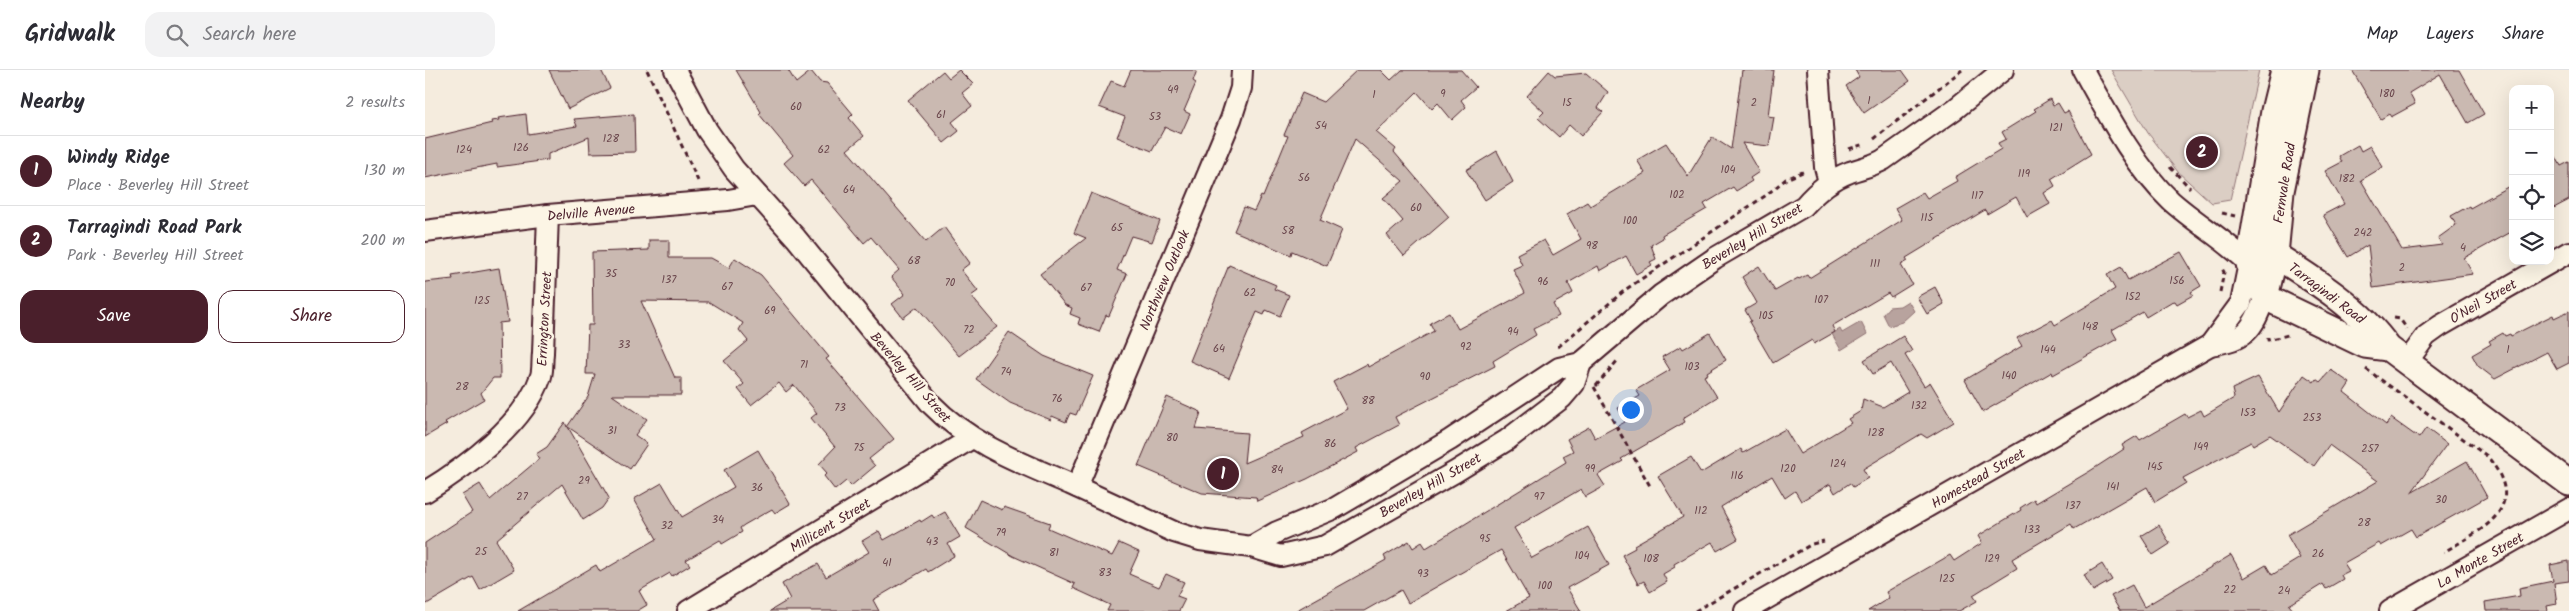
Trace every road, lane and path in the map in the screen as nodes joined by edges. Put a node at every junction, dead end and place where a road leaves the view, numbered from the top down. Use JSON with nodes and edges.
{"nodes":[{"id":1,"x":647,"y":70,"type":"edge"},
{"id":2,"x":675,"y":70,"type":"edge"},
{"id":3,"x":1242,"y":70,"type":"edge"},
{"id":4,"x":1818,"y":70,"type":"edge"},
{"id":5,"x":1962,"y":70,"type":"edge"},
{"id":6,"x":2003,"y":70,"type":"edge"},
{"id":7,"x":2083,"y":70,"type":"edge"},
{"id":8,"x":2284,"y":70,"type":"edge"},
{"id":9,"x":2306,"y":70,"type":"edge"},
{"id":10,"x":1849,"y":149,"type":"dead end"},
{"id":11,"x":2168,"y":165,"type":"dead end"},
{"id":12,"x":1805,"y":171,"type":"dead end"},
{"id":13,"x":693,"y":172,"type":"dead end"},
{"id":14,"x":1829,"y":182,"type":"junction"},
{"id":15,"x":2192,"y":190,"type":"dead end"},
{"id":16,"x":757,"y":195,"type":"junction"},
{"id":17,"x":2219,"y":213,"type":"dead end"},
{"id":18,"x":548,"y":215,"type":"junction"},
{"id":19,"x":2239,"y":216,"type":"dead end"},
{"id":20,"x":425,"y":231,"type":"edge"},
{"id":21,"x":2569,"y":252,"type":"edge"},
{"id":22,"x":2275,"y":255,"type":"junction"},
{"id":23,"x":2249,"y":264,"type":"junction"},
{"id":24,"x":2265,"y":297,"type":"junction"},
{"id":25,"x":2388,"y":316,"type":"dead end"},
{"id":26,"x":2403,"y":327,"type":"dead end"},
{"id":27,"x":2267,"y":333,"type":"dead end"},
{"id":28,"x":2296,"y":336,"type":"dead end"},
{"id":29,"x":2210,"y":346,"type":"junction"},
{"id":30,"x":1555,"y":348,"type":"dead end"},
{"id":31,"x":2397,"y":355,"type":"junction"},
{"id":32,"x":1581,"y":363,"type":"junction"},
{"id":33,"x":2361,"y":365,"type":"dead end"},
{"id":34,"x":1594,"y":388,"type":"dead end"},
{"id":35,"x":972,"y":438,"type":"junction"},
{"id":36,"x":2569,"y":483,"type":"edge"},
{"id":37,"x":1650,"y":486,"type":"dead end"},
{"id":38,"x":1077,"y":487,"type":"junction"},
{"id":39,"x":425,"y":492,"type":"edge"},
{"id":40,"x":2569,"y":509,"type":"edge"},
{"id":41,"x":1251,"y":547,"type":"junction"},
{"id":42,"x":2445,"y":552,"type":"dead end"},
{"id":43,"x":1725,"y":594,"type":"dead end"},
{"id":44,"x":688,"y":611,"type":"edge"},
{"id":45,"x":1695,"y":611,"type":"edge"},
{"id":46,"x":1745,"y":611,"type":"edge"},
{"id":47,"x":2390,"y":611,"type":"edge"}],
"edges":[{"from":1,"to":13,"type":"path"},
{"from":2,"to":16,"type":"street","name":"Beverley Hill Street"},
{"from":3,"to":38,"type":"street","name":"Northview Outlook"},
{"from":4,"to":14,"type":"street"},
{"from":5,"to":10,"type":"path"},
{"from":6,"to":14,"type":"street","name":"Beverley Hill Street"},
{"from":7,"to":23,"type":"street"},
{"from":8,"to":23,"type":"street","name":"Fernvale Road"},
{"from":9,"to":22,"type":"street","name":"Fernvale Road"},
{"from":11,"to":15,"type":"path"},
{"from":12,"to":30,"type":"path"},
{"from":14,"to":32,"type":"street","name":"Beverley Hill Street"},
{"from":16,"to":18,"type":"street","name":"Delville Avenue"},
{"from":16,"to":35,"type":"street","name":"Beverley Hill Street"},
{"from":17,"to":19,"type":"path"},
{"from":18,"to":20,"type":"street","name":"Delville Avenue"},
{"from":18,"to":39,"type":"street","name":"Errington Street"},
{"from":21,"to":31,"type":"street","name":"O'Neil Street"},
{"from":22,"to":23,"type":"street","name":"Tarragindi Road"},
{"from":22,"to":24,"type":"street","name":"Fernvale Road"},
{"from":22,"to":31,"type":"street","name":"Tarragindi Road"},
{"from":23,"to":24,"type":"street"},
{"from":23,"to":29,"type":"street","name":"Homestead Street"},
{"from":24,"to":29,"type":"street","name":"Homestead Street"},
{"from":24,"to":31,"type":"street","name":"Tarragindi Road"},
{"from":25,"to":26,"type":"path"},
{"from":27,"to":28,"type":"path"},
{"from":29,"to":46,"type":"street","name":"Homestead Street"},
{"from":31,"to":36,"type":"street","name":"Tarragindi Road"},
{"from":32,"to":41,"type":"street","name":"Beverley Hill Street"},
{"from":32,"to":41,"type":"street","name":"Beverley Hill Street"},
{"from":33,"to":42,"type":"path"},
{"from":34,"to":37,"type":"path"},
{"from":35,"to":38,"type":"street","name":"Beverley Hill Street"},
{"from":35,"to":44,"type":"street","name":"Millicent Street"},
{"from":38,"to":41,"type":"street","name":"Beverley Hill Street"},
{"from":40,"to":47,"type":"street","name":"La Monte Street"},
{"from":43,"to":45,"type":"path"}]}
